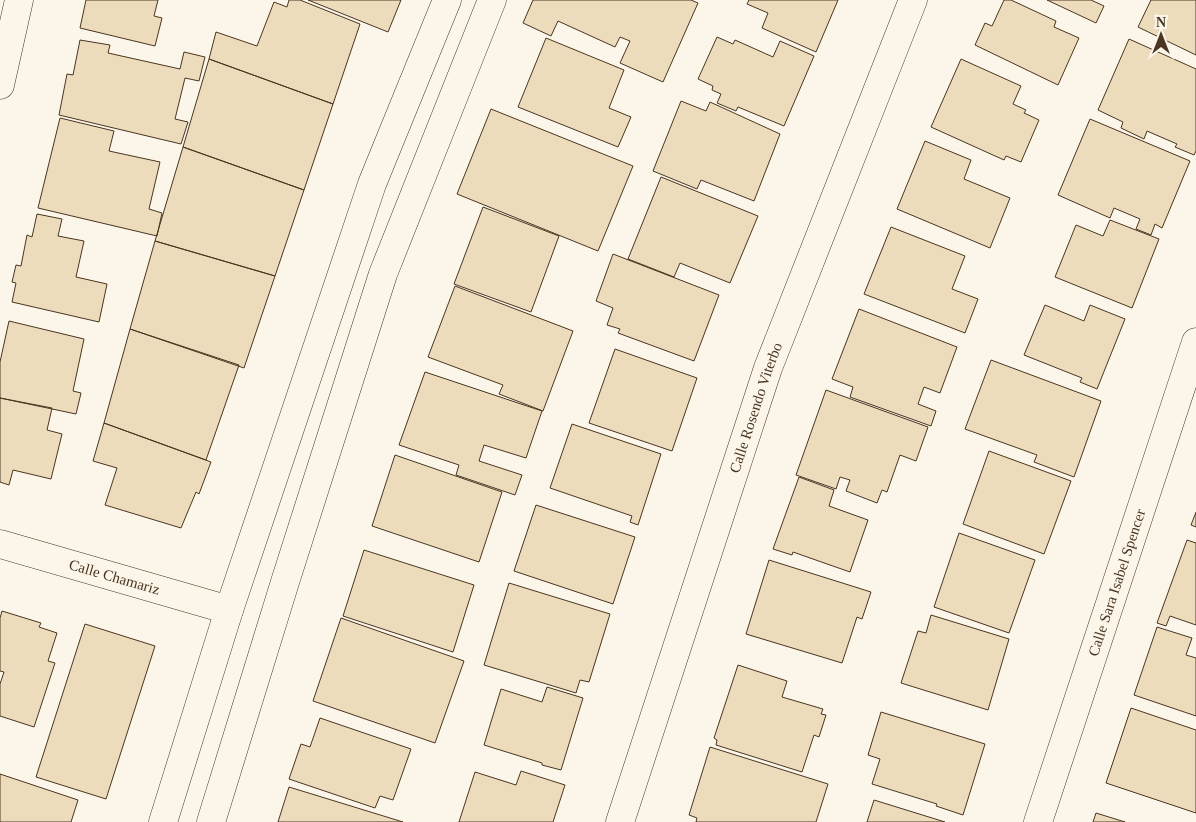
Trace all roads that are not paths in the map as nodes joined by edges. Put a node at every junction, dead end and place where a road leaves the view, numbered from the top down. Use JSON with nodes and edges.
{"nodes":[{"id":1,"x":19,"y":0,"type":"edge"},
{"id":2,"x":447,"y":0,"type":"edge"},
{"id":3,"x":492,"y":0,"type":"edge"},
{"id":4,"x":913,"y":0,"type":"edge"},
{"id":5,"x":0,"y":86,"type":"edge"},
{"id":6,"x":1196,"y":342,"type":"edge"},
{"id":7,"x":0,"y":544,"type":"edge"},
{"id":8,"x":229,"y":610,"type":"junction"},
{"id":9,"x":163,"y":822,"type":"edge"},
{"id":10,"x":211,"y":822,"type":"edge"},
{"id":11,"x":620,"y":822,"type":"edge"},
{"id":12,"x":1038,"y":822,"type":"edge"}],
"edges":[{"from":1,"to":5,"type":"street"},
{"from":2,"to":8,"type":"street"},
{"from":3,"to":10,"type":"street"},
{"from":4,"to":11,"type":"street","name":"Calle Rosendo Viterbo"},
{"from":6,"to":12,"type":"street","name":"Calle Sara Isabel Spencer"},
{"from":7,"to":8,"type":"street","name":"Calle Chamariz"},
{"from":8,"to":9,"type":"street"}]}
